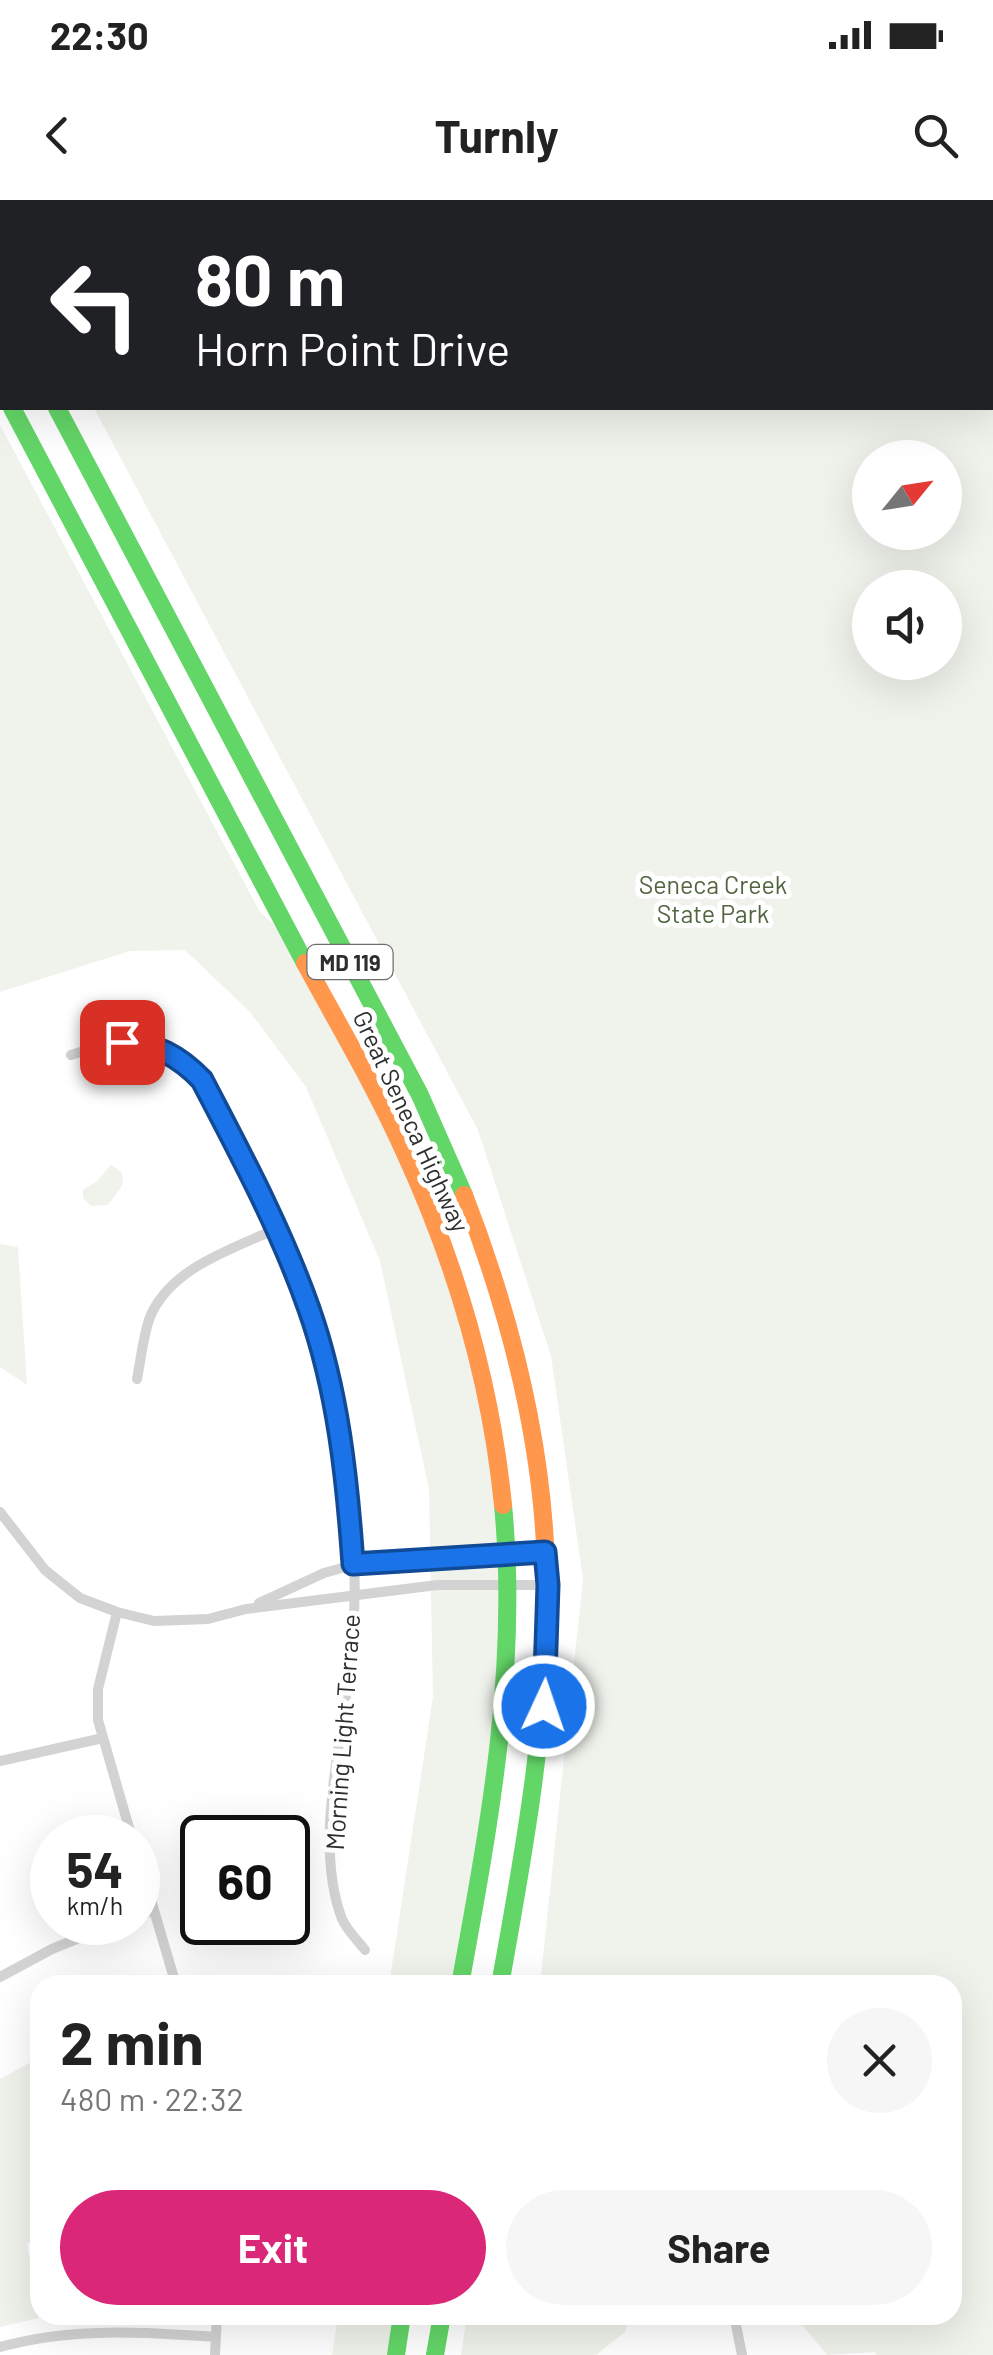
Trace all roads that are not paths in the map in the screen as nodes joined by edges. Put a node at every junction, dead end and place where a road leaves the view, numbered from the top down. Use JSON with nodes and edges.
{"nodes":[{"id":1,"x":13,"y":410,"type":"edge"},
{"id":2,"x":58,"y":410,"type":"edge"},
{"id":3,"x":70,"y":1055,"type":"dead end"},
{"id":4,"x":278,"y":1228,"type":"junction"},
{"id":5,"x":137,"y":1379,"type":"dead end"},
{"id":6,"x":0,"y":1512,"type":"edge"},
{"id":7,"x":545,"y":1552,"type":"junction"},
{"id":8,"x":507,"y":1554,"type":"junction"},
{"id":9,"x":353,"y":1564,"type":"junction"},
{"id":10,"x":548,"y":1585,"type":"junction"},
{"id":11,"x":509,"y":1586,"type":"junction"},
{"id":12,"x":352,"y":1595,"type":"junction"},
{"id":13,"x":246,"y":1610,"type":"junction"},
{"id":14,"x":116,"y":1612,"type":"junction"},
{"id":15,"x":102,"y":1738,"type":"junction"},
{"id":16,"x":0,"y":1760,"type":"edge"},
{"id":17,"x":125,"y":1815,"type":"edge"},
{"id":18,"x":160,"y":1930,"type":"edge"},
{"id":19,"x":62,"y":1945,"type":"edge"},
{"id":20,"x":365,"y":1950,"type":"dead end"},
{"id":21,"x":173,"y":1975,"type":"edge"},
{"id":22,"x":462,"y":1975,"type":"edge"},
{"id":23,"x":502,"y":1975,"type":"edge"},
{"id":24,"x":0,"y":1977,"type":"edge"},
{"id":25,"x":217,"y":2325,"type":"edge"},
{"id":26,"x":400,"y":2325,"type":"edge"},
{"id":27,"x":440,"y":2325,"type":"edge"},
{"id":28,"x":736,"y":2325,"type":"edge"},
{"id":29,"x":216,"y":2337,"type":"junction"},
{"id":30,"x":0,"y":2346,"type":"edge"},
{"id":31,"x":215,"y":2355,"type":"edge"},
{"id":32,"x":396,"y":2355,"type":"edge"},
{"id":33,"x":435,"y":2355,"type":"edge"},
{"id":34,"x":742,"y":2355,"type":"edge"}],
"edges":[{"from":1,"to":8,"type":"main road","name":"Great Seneca Highway","number":"MD 119"},
{"from":2,"to":7,"type":"main road","name":"Great Seneca Highway","number":"MD 119"},
{"from":3,"to":4,"type":"street","name":"Morning Light Terrace"},
{"from":4,"to":5,"type":"street"},
{"from":4,"to":9,"type":"street","name":"Morning Light Terrace"},
{"from":6,"to":14,"type":"street"},
{"from":7,"to":8,"type":"street"},
{"from":7,"to":10,"type":"main road","name":"Great Seneca Highway","number":"MD 119"},
{"from":8,"to":9,"type":"street"},
{"from":8,"to":11,"type":"main road","name":"Great Seneca Highway","number":"MD 119"},
{"from":9,"to":12,"type":"street","name":"Morning Light Terrace"},
{"from":9,"to":13,"type":"street"},
{"from":10,"to":11,"type":"street"},
{"from":10,"to":23,"type":"main road","name":"Great Seneca Highway","number":"MD 119"},
{"from":11,"to":12,"type":"street"},
{"from":11,"to":22,"type":"main road","name":"Great Seneca Highway","number":"MD 119"},
{"from":12,"to":13,"type":"street"},
{"from":12,"to":20,"type":"street","name":"Morning Light Terrace"},
{"from":13,"to":14,"type":"street"},
{"from":14,"to":15,"type":"street"},
{"from":15,"to":16,"type":"street"},
{"from":15,"to":17,"type":"street"},
{"from":18,"to":21,"type":"street"},
{"from":19,"to":24,"type":"street"},
{"from":25,"to":29,"type":"street"},
{"from":26,"to":32,"type":"main road"},
{"from":27,"to":33,"type":"main road"},
{"from":28,"to":34,"type":"street"},
{"from":29,"to":30,"type":"street"},
{"from":29,"to":31,"type":"street"}]}
